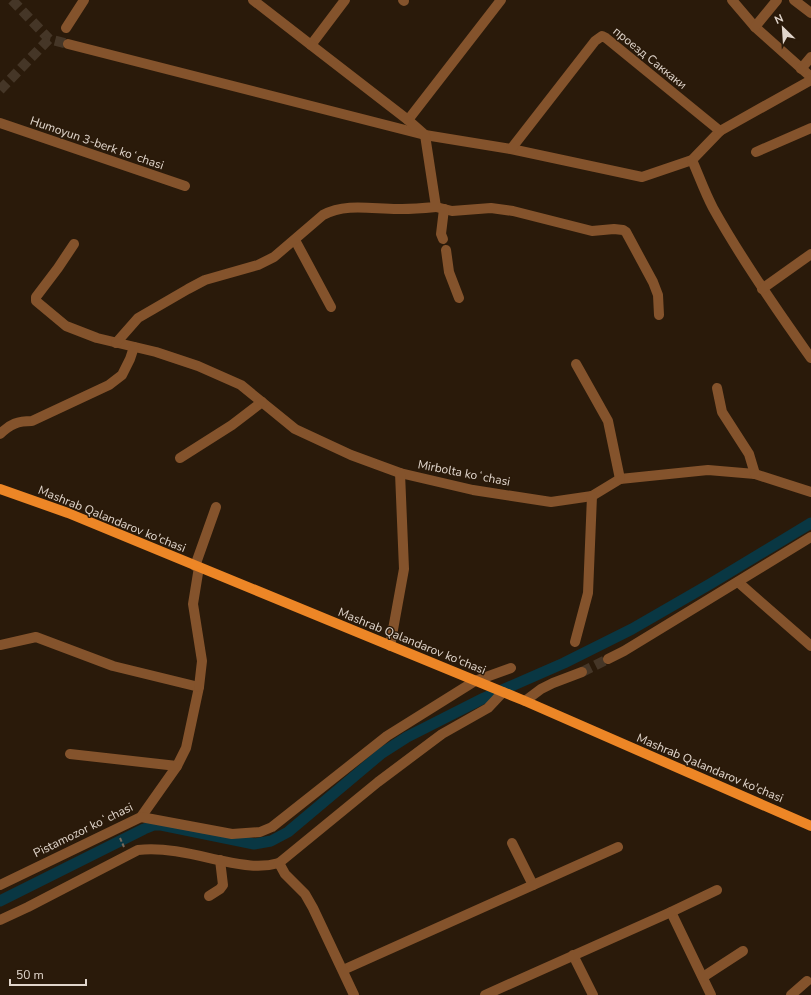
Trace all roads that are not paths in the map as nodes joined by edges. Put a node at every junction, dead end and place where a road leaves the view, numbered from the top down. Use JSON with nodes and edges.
{"nodes":[{"id":1,"x":84,"y":0,"type":"edge"},
{"id":2,"x":253,"y":0,"type":"edge"},
{"id":3,"x":345,"y":0,"type":"edge"},
{"id":4,"x":501,"y":0,"type":"edge"},
{"id":5,"x":732,"y":0,"type":"edge"},
{"id":6,"x":777,"y":0,"type":"edge"},
{"id":7,"x":794,"y":0,"type":"edge"},
{"id":8,"x":811,"y":13,"type":"edge"},
{"id":9,"x":755,"y":27,"type":"junction"},
{"id":10,"x":66,"y":28,"type":"dead end"},
{"id":11,"x":68,"y":44,"type":"tunnel mouth"},
{"id":12,"x":311,"y":45,"type":"junction"},
{"id":13,"x":811,"y":57,"type":"edge"},
{"id":14,"x":801,"y":69,"type":"junction"},
{"id":15,"x":811,"y":78,"type":"edge"},
{"id":16,"x":408,"y":120,"type":"junction"},
{"id":17,"x":0,"y":123,"type":"edge"},
{"id":18,"x":811,"y":128,"type":"edge"},
{"id":19,"x":720,"y":131,"type":"junction"},
{"id":20,"x":424,"y":135,"type":"junction"},
{"id":21,"x":512,"y":149,"type":"junction"},
{"id":22,"x":756,"y":152,"type":"dead end"},
{"id":23,"x":692,"y":160,"type":"junction"},
{"id":24,"x":185,"y":186,"type":"dead end"},
{"id":25,"x":440,"y":208,"type":"junction"},
{"id":26,"x":443,"y":239,"type":"dead end"},
{"id":27,"x":295,"y":240,"type":"junction"},
{"id":28,"x":74,"y":244,"type":"dead end"},
{"id":29,"x":446,"y":250,"type":"dead end"},
{"id":30,"x":811,"y":254,"type":"edge"},
{"id":31,"x":762,"y":288,"type":"junction"},
{"id":32,"x":459,"y":298,"type":"dead end"},
{"id":33,"x":331,"y":307,"type":"dead end"},
{"id":34,"x":659,"y":315,"type":"dead end"},
{"id":35,"x":116,"y":343,"type":"junction"},
{"id":36,"x":134,"y":347,"type":"junction"},
{"id":37,"x":811,"y":358,"type":"edge"},
{"id":38,"x":576,"y":364,"type":"dead end"},
{"id":39,"x":717,"y":388,"type":"dead end"},
{"id":40,"x":262,"y":402,"type":"junction"},
{"id":41,"x":0,"y":434,"type":"edge"},
{"id":42,"x":180,"y":458,"type":"dead end"},
{"id":43,"x":400,"y":473,"type":"junction"},
{"id":44,"x":755,"y":474,"type":"junction"},
{"id":45,"x":620,"y":479,"type":"junction"},
{"id":46,"x":0,"y":489,"type":"edge"},
{"id":47,"x":811,"y":492,"type":"edge"},
{"id":48,"x":592,"y":496,"type":"junction"},
{"id":49,"x":216,"y":507,"type":"dead end"},
{"id":50,"x":811,"y":537,"type":"edge"},
{"id":51,"x":197,"y":567,"type":"junction"},
{"id":52,"x":738,"y":582,"type":"junction"},
{"id":53,"x":575,"y":642,"type":"dead end"},
{"id":54,"x":0,"y":645,"type":"edge"},
{"id":55,"x":390,"y":646,"type":"junction"},
{"id":56,"x":811,"y":646,"type":"edge"},
{"id":57,"x":608,"y":659,"type":"tunnel mouth"},
{"id":58,"x":511,"y":668,"type":"dead end"},
{"id":59,"x":582,"y":672,"type":"tunnel mouth"},
{"id":60,"x":476,"y":681,"type":"junction"},
{"id":61,"x":199,"y":687,"type":"junction"},
{"id":62,"x":503,"y":692,"type":"junction"},
{"id":63,"x":521,"y":700,"type":"junction"},
{"id":64,"x":70,"y":754,"type":"dead end"},
{"id":65,"x":177,"y":766,"type":"junction"},
{"id":66,"x":141,"y":817,"type":"junction"},
{"id":67,"x":811,"y":826,"type":"edge"},
{"id":68,"x":512,"y":843,"type":"dead end"},
{"id":69,"x":618,"y":847,"type":"dead end"},
{"id":70,"x":220,"y":860,"type":"junction"},
{"id":71,"x":279,"y":863,"type":"junction"},
{"id":72,"x":0,"y":884,"type":"edge"},
{"id":73,"x":533,"y":885,"type":"junction"},
{"id":74,"x":717,"y":890,"type":"dead end"},
{"id":75,"x":208,"y":896,"type":"dead end"},
{"id":76,"x":671,"y":912,"type":"junction"},
{"id":77,"x":0,"y":920,"type":"edge"},
{"id":78,"x":743,"y":951,"type":"dead end"},
{"id":79,"x":573,"y":955,"type":"junction"},
{"id":80,"x":343,"y":970,"type":"junction"},
{"id":81,"x":703,"y":977,"type":"junction"},
{"id":82,"x":807,"y":981,"type":"dead end"},
{"id":83,"x":354,"y":995,"type":"edge"},
{"id":84,"x":484,"y":995,"type":"edge"},
{"id":85,"x":593,"y":995,"type":"edge"},
{"id":86,"x":711,"y":995,"type":"edge"},
{"id":87,"x":791,"y":995,"type":"edge"}],
"edges":[{"from":1,"to":10,"type":"street"},
{"from":2,"to":12,"type":"street"},
{"from":3,"to":12,"type":"street"},
{"from":4,"to":16,"type":"street"},
{"from":5,"to":9,"type":"street"},
{"from":6,"to":9,"type":"street"},
{"from":7,"to":8,"type":"street"},
{"from":9,"to":14,"type":"street"},
{"from":11,"to":20,"type":"street"},
{"from":12,"to":16,"type":"street"},
{"from":13,"to":14,"type":"street"},
{"from":14,"to":15,"type":"street"},
{"from":15,"to":19,"type":"street"},
{"from":16,"to":20,"type":"street"},
{"from":17,"to":24,"type":"street","name":"Humoyun 3-berk koʻchasi"},
{"from":18,"to":22,"type":"street"},
{"from":19,"to":21,"type":"street","name":"проезд Саккаки"},
{"from":19,"to":23,"type":"street"},
{"from":20,"to":21,"type":"street"},
{"from":20,"to":25,"type":"street"},
{"from":21,"to":23,"type":"street"},
{"from":23,"to":31,"type":"street"},
{"from":25,"to":26,"type":"street"},
{"from":25,"to":27,"type":"street"},
{"from":25,"to":34,"type":"street"},
{"from":27,"to":33,"type":"street"},
{"from":27,"to":35,"type":"street"},
{"from":28,"to":35,"type":"street","name":"Mirbolta koʻchasi"},
{"from":29,"to":32,"type":"street"},
{"from":30,"to":31,"type":"street"},
{"from":31,"to":37,"type":"street"},
{"from":35,"to":36,"type":"street","name":"Mirbolta koʻchasi"},
{"from":36,"to":40,"type":"street","name":"Mirbolta koʻchasi"},
{"from":36,"to":41,"type":"street"},
{"from":38,"to":45,"type":"street"},
{"from":39,"to":44,"type":"street"},
{"from":40,"to":42,"type":"street"},
{"from":40,"to":43,"type":"street","name":"Mirbolta koʻchasi"},
{"from":43,"to":48,"type":"street","name":"Mirbolta koʻchasi"},
{"from":43,"to":55,"type":"street"},
{"from":44,"to":45,"type":"street","name":"Mirbolta koʻchasi"},
{"from":44,"to":47,"type":"street","name":"Mirbolta koʻchasi"},
{"from":45,"to":48,"type":"street","name":"Mirbolta koʻchasi"},
{"from":46,"to":51,"type":"main road","name":"Mashrab Qalandarov ko'chasi"},
{"from":48,"to":53,"type":"street"},
{"from":49,"to":51,"type":"street","name":"Pistamozor koʻchasi"},
{"from":50,"to":52,"type":"street"},
{"from":51,"to":55,"type":"main road","name":"Mashrab Qalandarov ko'chasi"},
{"from":51,"to":61,"type":"street","name":"Pistamozor koʻchasi"},
{"from":52,"to":56,"type":"street"},
{"from":52,"to":57,"type":"street"},
{"from":54,"to":61,"type":"street"},
{"from":55,"to":60,"type":"main road","name":"Mashrab Qalandarov ko'chasi"},
{"from":58,"to":60,"type":"street"},
{"from":59,"to":63,"type":"street"},
{"from":60,"to":62,"type":"main road","name":"Mashrab Qalandarov ko'chasi"},
{"from":60,"to":66,"type":"street"},
{"from":61,"to":65,"type":"street","name":"Pistamozor koʻchasi"},
{"from":62,"to":63,"type":"main road","name":"Mashrab Qalandarov ko'chasi"},
{"from":62,"to":71,"type":"street"},
{"from":63,"to":67,"type":"main road","name":"Mashrab Qalandarov ko'chasi"},
{"from":64,"to":65,"type":"street"},
{"from":65,"to":66,"type":"street","name":"Pistamozor koʻchasi"},
{"from":66,"to":72,"type":"street","name":"Pistamozor koʻchasi"},
{"from":68,"to":73,"type":"street"},
{"from":69,"to":73,"type":"street"},
{"from":70,"to":71,"type":"street"},
{"from":70,"to":75,"type":"street"},
{"from":70,"to":77,"type":"street"},
{"from":71,"to":80,"type":"street"},
{"from":73,"to":80,"type":"street"},
{"from":74,"to":76,"type":"street"},
{"from":76,"to":79,"type":"street"},
{"from":76,"to":81,"type":"street"},
{"from":78,"to":81,"type":"street"},
{"from":79,"to":84,"type":"street"},
{"from":79,"to":85,"type":"street"},
{"from":80,"to":83,"type":"street"},
{"from":81,"to":86,"type":"street"},
{"from":82,"to":87,"type":"street"}]}
